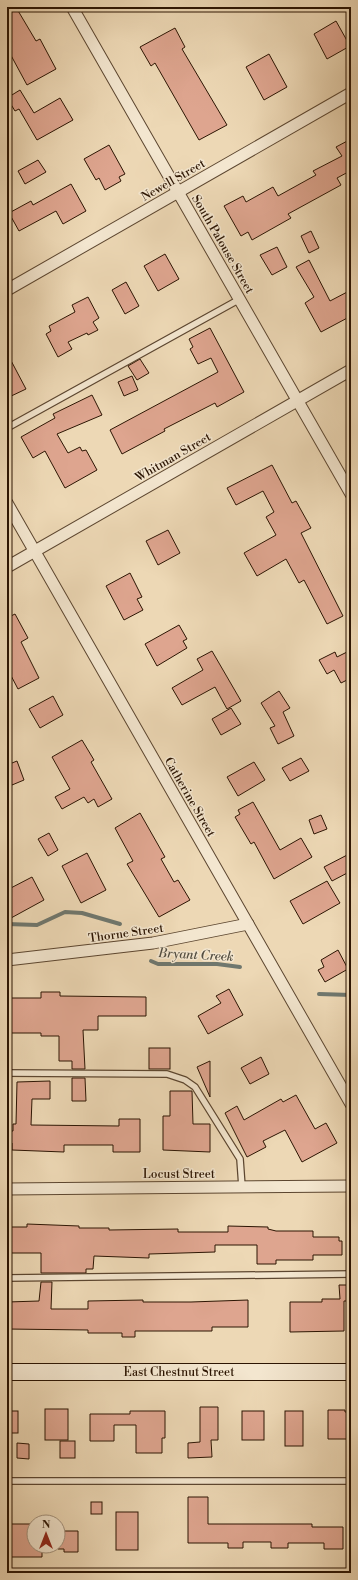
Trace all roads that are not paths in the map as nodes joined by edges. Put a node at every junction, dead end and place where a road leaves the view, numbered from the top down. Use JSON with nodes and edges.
{"nodes":[{"id":1,"x":72,"y":7,"type":"edge"},
{"id":2,"x":351,"y":93,"type":"edge"},
{"id":3,"x":178,"y":192,"type":"junction"},
{"id":4,"x":7,"y":290,"type":"edge"},
{"id":5,"x":240,"y":299,"type":"junction"},
{"id":6,"x":351,"y":370,"type":"edge"},
{"id":7,"x":298,"y":400,"type":"junction"},
{"id":8,"x":7,"y":428,"type":"edge"},
{"id":9,"x":351,"y":494,"type":"edge"},
{"id":10,"x":7,"y":502,"type":"edge"},
{"id":11,"x":35,"y":551,"type":"junction"},
{"id":12,"x":7,"y":567,"type":"edge"},
{"id":13,"x":248,"y":924,"type":"junction"},
{"id":14,"x":7,"y":960,"type":"edge"},
{"id":15,"x":7,"y":1073,"type":"edge"},
{"id":16,"x":351,"y":1104,"type":"edge"},
{"id":17,"x":351,"y":1186,"type":"edge"},
{"id":18,"x":242,"y":1187,"type":"junction"},
{"id":19,"x":7,"y":1189,"type":"edge"},
{"id":20,"x":351,"y":1274,"type":"edge"},
{"id":21,"x":7,"y":1278,"type":"edge"},
{"id":22,"x":7,"y":1372,"type":"edge"},
{"id":23,"x":351,"y":1372,"type":"edge"},
{"id":24,"x":7,"y":1481,"type":"edge"},
{"id":25,"x":351,"y":1481,"type":"edge"}],
"edges":[{"from":1,"to":3,"type":"street","name":"South Palouse Street"},
{"from":2,"to":3,"type":"street","name":"Newell Street"},
{"from":3,"to":4,"type":"street","name":"Newell Street"},
{"from":3,"to":5,"type":"street","name":"South Palouse Street"},
{"from":5,"to":7,"type":"street","name":"South Palouse Street"},
{"from":5,"to":8,"type":"lane"},
{"from":6,"to":7,"type":"street","name":"Whitman Street"},
{"from":7,"to":9,"type":"street","name":"South Palouse Street"},
{"from":7,"to":11,"type":"street","name":"Whitman Street"},
{"from":10,"to":11,"type":"street","name":"Catherine Street"},
{"from":11,"to":12,"type":"street","name":"Whitman Street"},
{"from":11,"to":13,"type":"street","name":"Catherine Street"},
{"from":13,"to":14,"type":"street","name":"Thorne Street"},
{"from":13,"to":16,"type":"street","name":"Catherine Street"},
{"from":15,"to":18,"type":"lane"},
{"from":17,"to":18,"type":"street","name":"Locust Street"},
{"from":18,"to":19,"type":"street","name":"Locust Street"},
{"from":20,"to":21,"type":"lane"},
{"from":22,"to":23,"type":"main road","name":"East Chestnut Street"},
{"from":24,"to":25,"type":"lane"}]}
